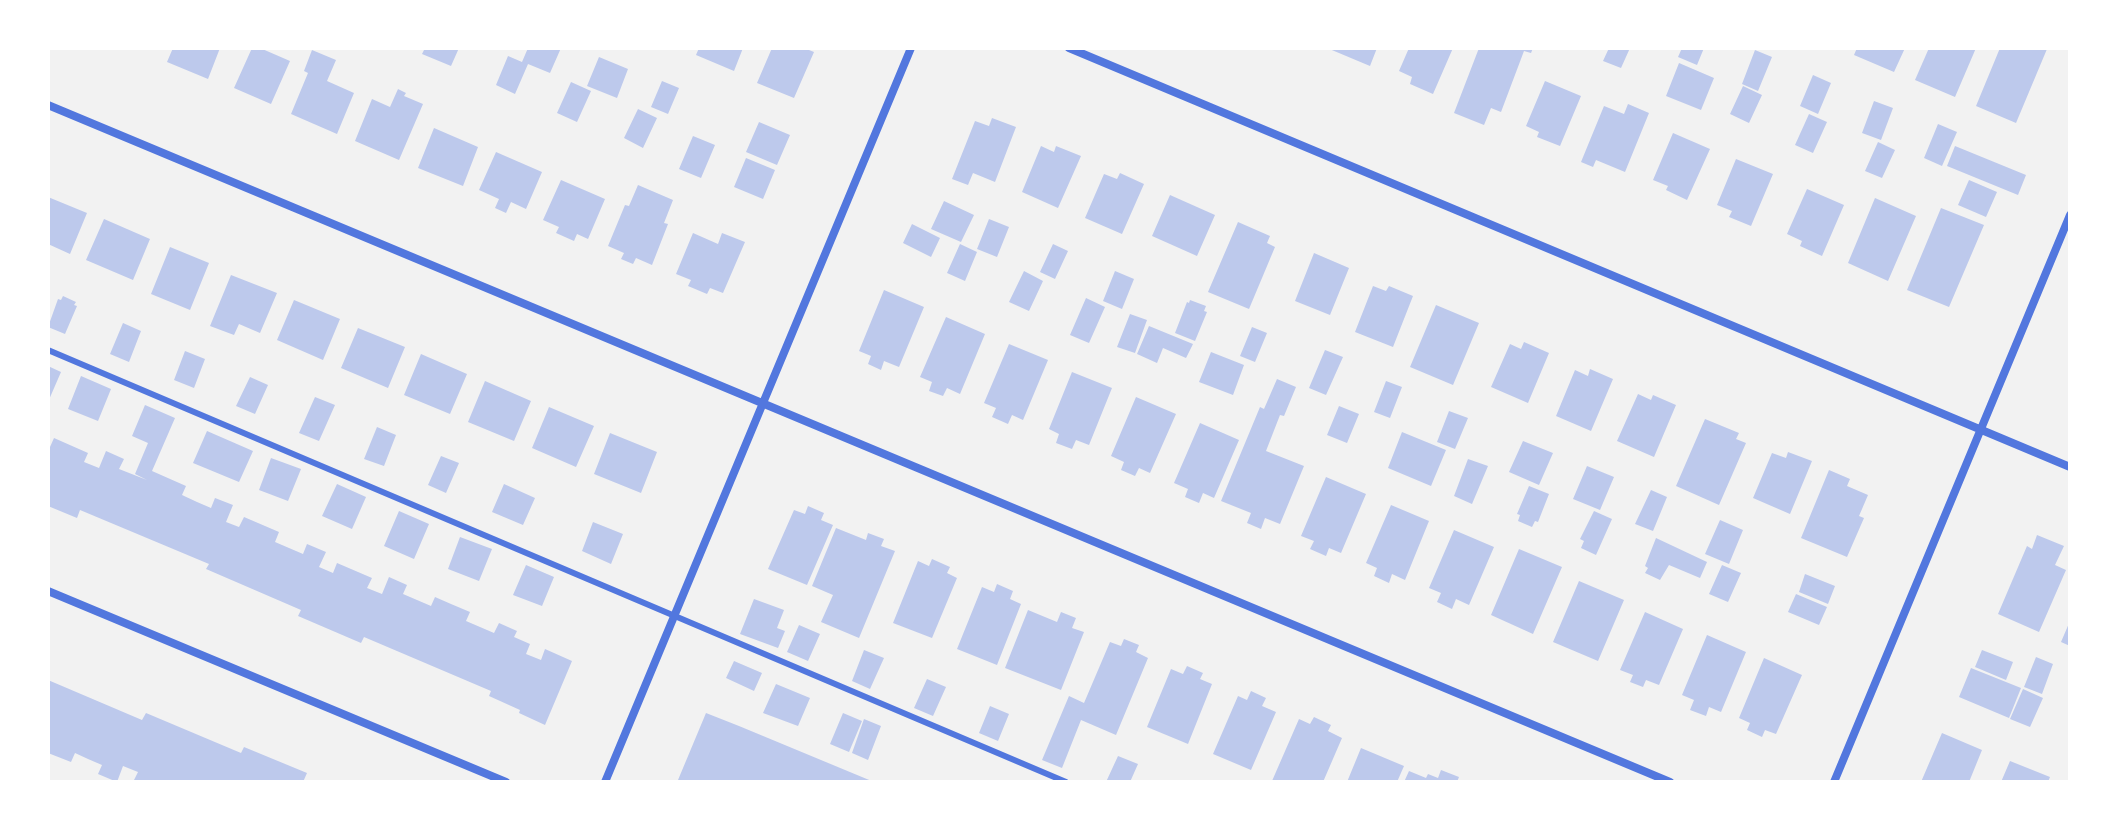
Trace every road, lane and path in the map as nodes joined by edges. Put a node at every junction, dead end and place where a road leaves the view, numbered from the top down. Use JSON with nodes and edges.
{"nodes":[{"id":1,"x":911,"y":48,"type":"edge"},
{"id":2,"x":1069,"y":48,"type":"edge"},
{"id":3,"x":48,"y":105,"type":"edge"},
{"id":4,"x":2070,"y":215,"type":"edge"},
{"id":5,"x":48,"y":350,"type":"edge"},
{"id":6,"x":762,"y":403,"type":"junction"},
{"id":7,"x":1981,"y":430,"type":"junction"},
{"id":8,"x":2070,"y":467,"type":"edge"},
{"id":9,"x":48,"y":591,"type":"edge"},
{"id":10,"x":673,"y":617,"type":"junction"},
{"id":11,"x":506,"y":782,"type":"edge"},
{"id":12,"x":605,"y":782,"type":"edge"},
{"id":13,"x":1066,"y":782,"type":"edge"},
{"id":14,"x":1670,"y":782,"type":"edge"},
{"id":15,"x":1834,"y":782,"type":"edge"}],
"edges":[{"from":1,"to":6,"type":"street"},
{"from":2,"to":7,"type":"street"},
{"from":3,"to":6,"type":"street"},
{"from":4,"to":7,"type":"street"},
{"from":5,"to":10,"type":"lane"},
{"from":6,"to":10,"type":"street"},
{"from":6,"to":14,"type":"street"},
{"from":7,"to":8,"type":"street"},
{"from":7,"to":15,"type":"street"},
{"from":9,"to":11,"type":"street"},
{"from":10,"to":12,"type":"street"},
{"from":10,"to":13,"type":"lane"}]}
